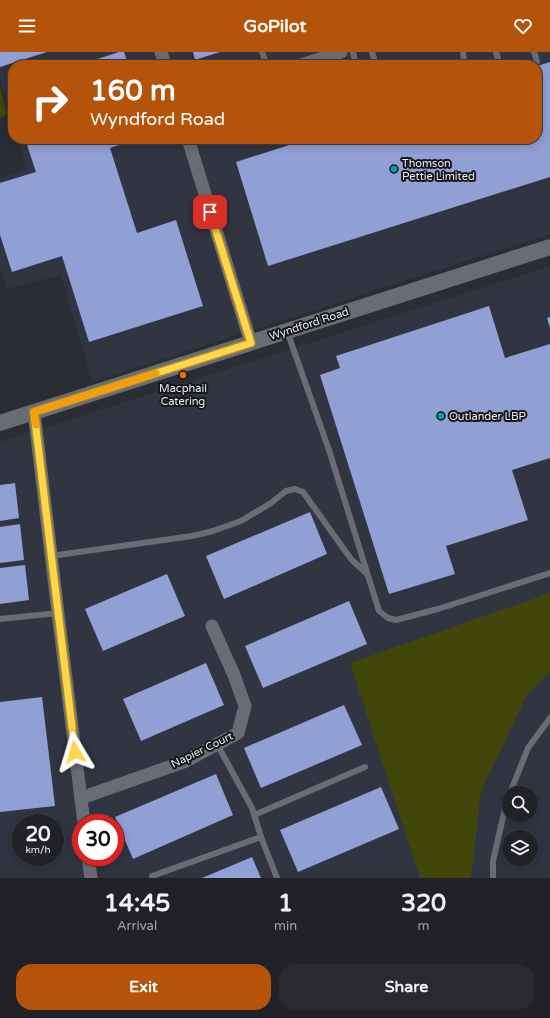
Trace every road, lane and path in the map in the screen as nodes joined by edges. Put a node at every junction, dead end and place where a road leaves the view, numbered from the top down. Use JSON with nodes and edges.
{"nodes":[{"id":1,"x":341,"y":52,"type":"edge"},
{"id":2,"x":318,"y":60,"type":"edge"},
{"id":3,"x":190,"y":144,"type":"edge"},
{"id":4,"x":550,"y":247,"type":"edge"},
{"id":5,"x":287,"y":331,"type":"junction"},
{"id":6,"x":251,"y":343,"type":"junction"},
{"id":7,"x":34,"y":412,"type":"junction"},
{"id":8,"x":0,"y":423,"type":"edge"},
{"id":9,"x":51,"y":556,"type":"junction"},
{"id":10,"x":550,"y":573,"type":"edge"},
{"id":11,"x":368,"y":575,"type":"junction"},
{"id":12,"x":58,"y":613,"type":"junction"},
{"id":13,"x":0,"y":619,"type":"edge"},
{"id":14,"x":212,"y":626,"type":"dead end"},
{"id":15,"x":550,"y":718,"type":"edge"},
{"id":16,"x":217,"y":744,"type":"junction"},
{"id":17,"x":365,"y":767,"type":"dead end"},
{"id":18,"x":512,"y":786,"type":"edge"},
{"id":19,"x":81,"y":798,"type":"junction"},
{"id":20,"x":83,"y":814,"type":"edge"},
{"id":21,"x":254,"y":815,"type":"junction"},
{"id":22,"x":502,"y":819,"type":"edge"},
{"id":23,"x":261,"y":837,"type":"junction"},
{"id":24,"x":89,"y":866,"type":"edge"},
{"id":25,"x":152,"y":876,"type":"dead end"},
{"id":26,"x":91,"y":878,"type":"edge"},
{"id":27,"x":277,"y":878,"type":"edge"},
{"id":28,"x":493,"y":878,"type":"edge"}],
"edges":[{"from":1,"to":2,"type":"street"},
{"from":3,"to":6,"type":"street"},
{"from":4,"to":5,"type":"street","name":"Wyndford Road"},
{"from":5,"to":6,"type":"street","name":"Wyndford Road"},
{"from":5,"to":11,"type":"lane"},
{"from":6,"to":7,"type":"street","name":"Wyndford Road"},
{"from":7,"to":8,"type":"street","name":"Wyndford Road"},
{"from":7,"to":9,"type":"street"},
{"from":9,"to":11,"type":"lane"},
{"from":9,"to":12,"type":"street"},
{"from":10,"to":11,"type":"lane"},
{"from":12,"to":13,"type":"lane"},
{"from":12,"to":19,"type":"street"},
{"from":14,"to":16,"type":"street","name":"Napier Court"},
{"from":15,"to":18,"type":"lane"},
{"from":16,"to":19,"type":"street","name":"Napier Court"},
{"from":16,"to":21,"type":"lane"},
{"from":17,"to":21,"type":"lane"},
{"from":19,"to":20,"type":"street"},
{"from":21,"to":23,"type":"lane"},
{"from":22,"to":28,"type":"lane"},
{"from":23,"to":25,"type":"lane"},
{"from":23,"to":27,"type":"lane"},
{"from":24,"to":26,"type":"street"}]}
